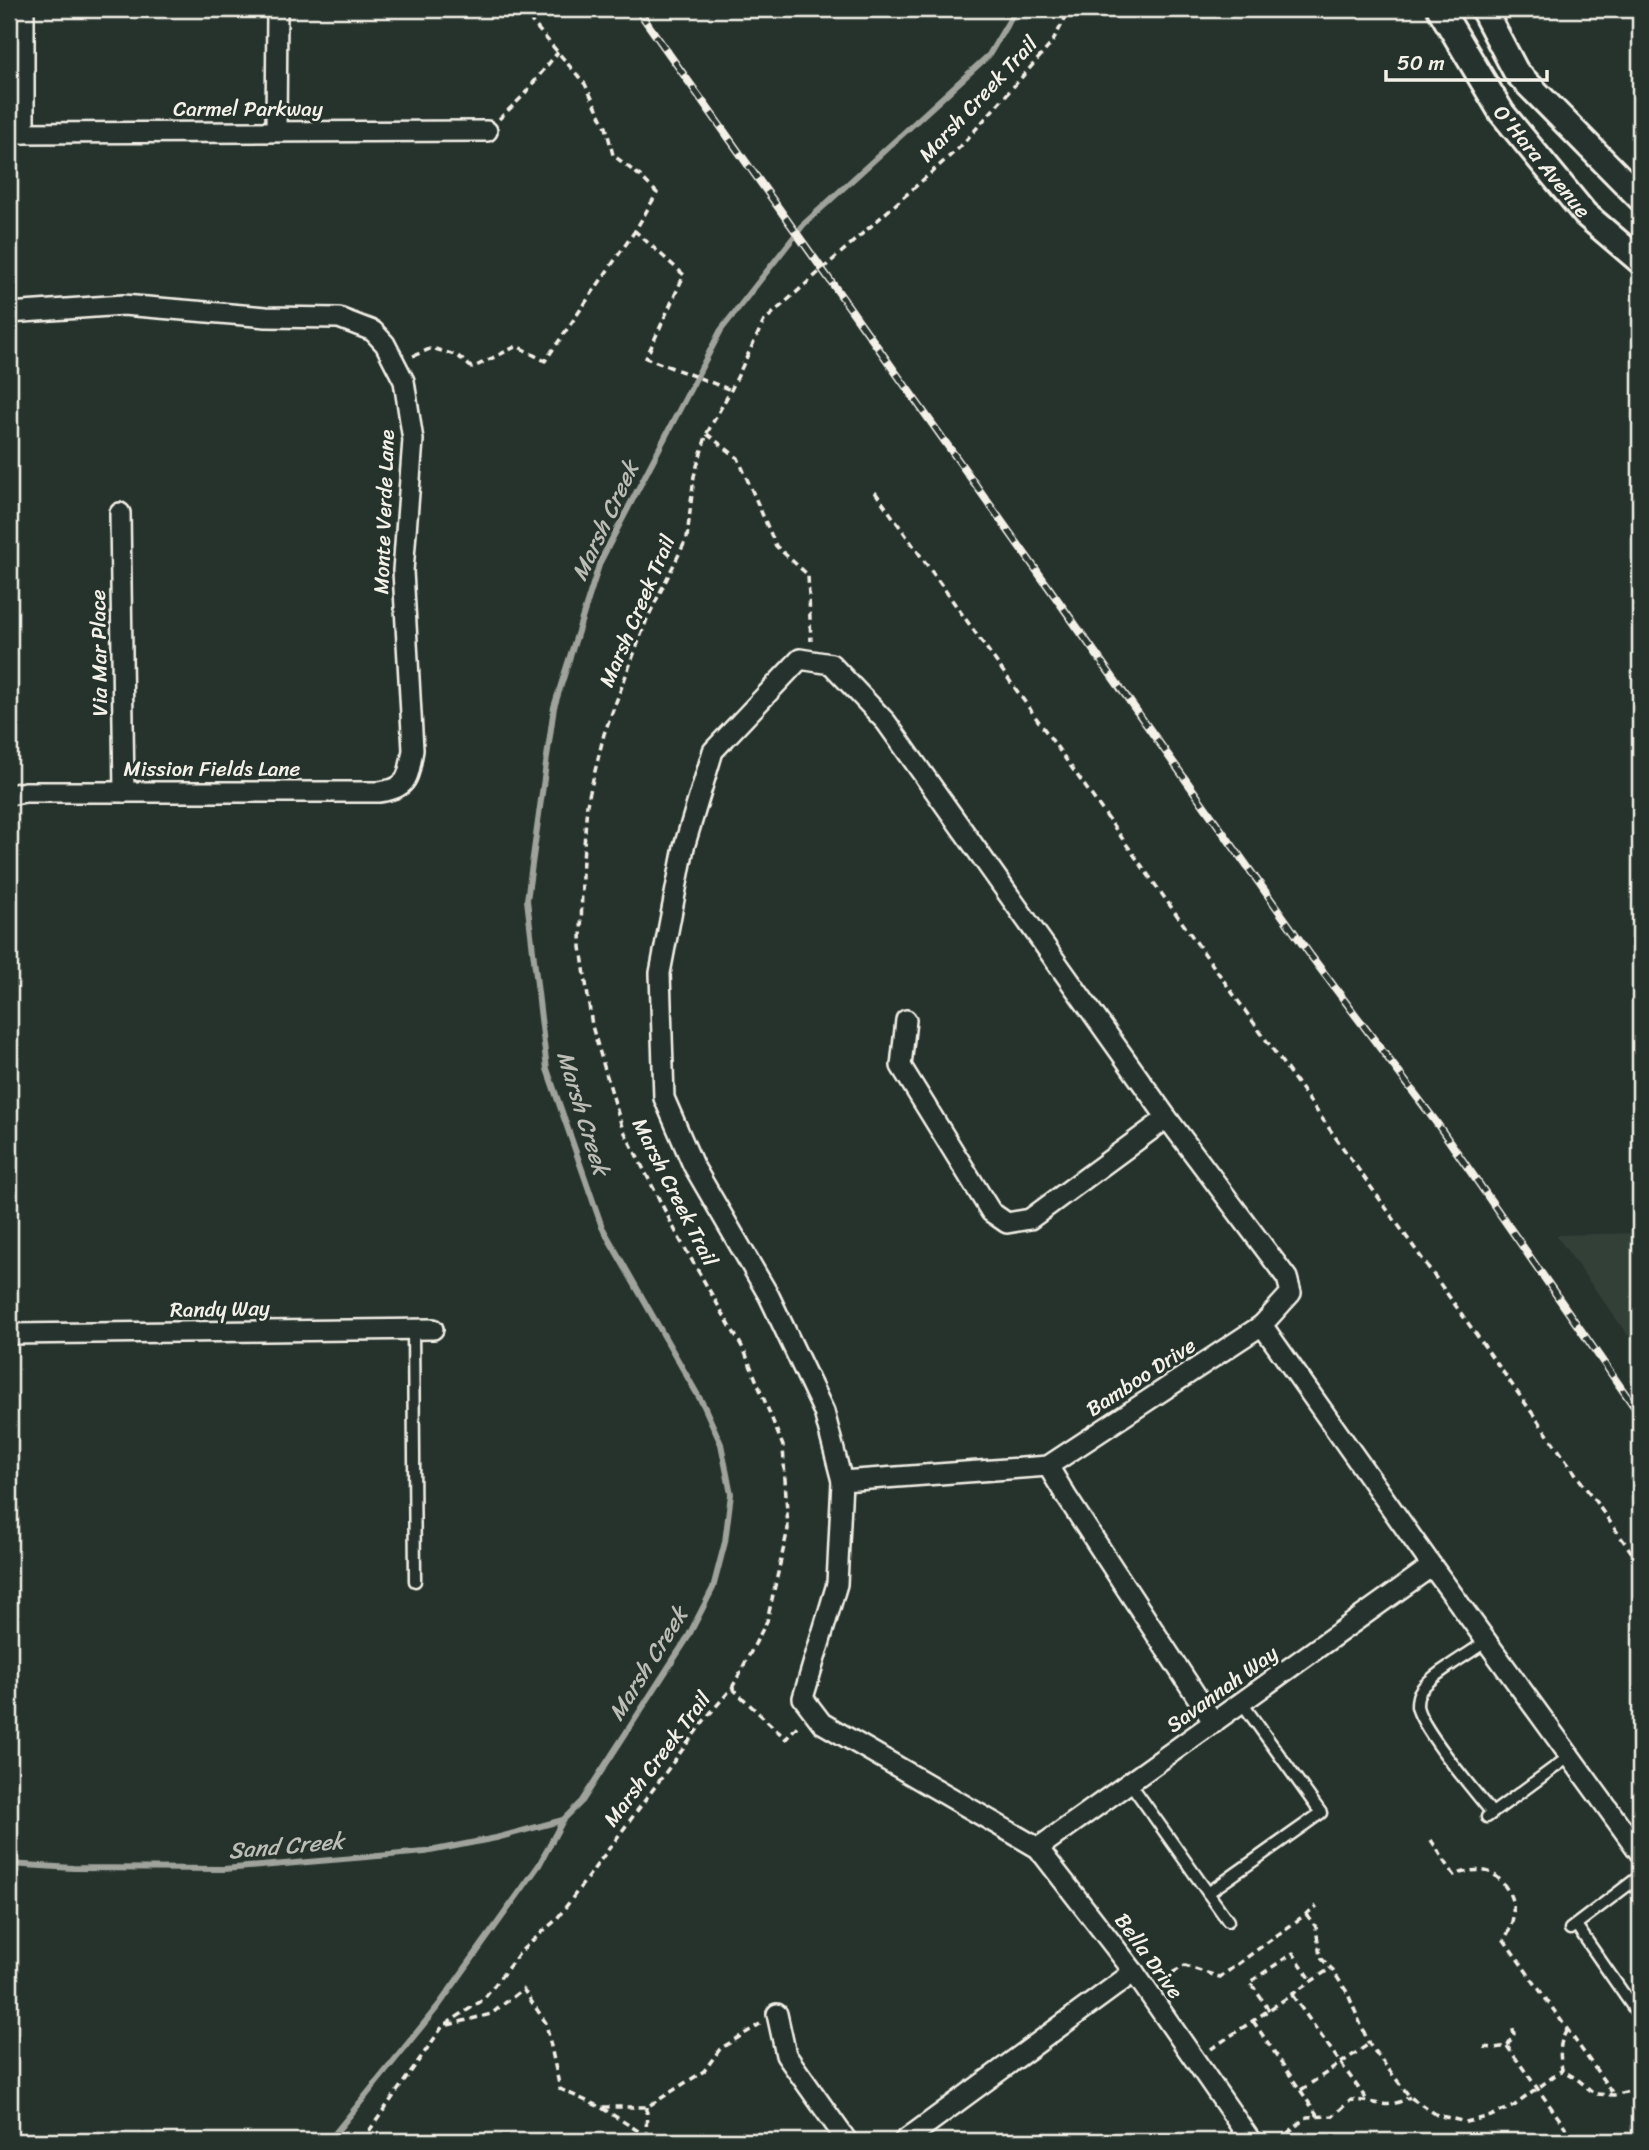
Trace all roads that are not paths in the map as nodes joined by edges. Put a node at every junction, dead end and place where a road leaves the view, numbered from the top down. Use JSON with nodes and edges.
{"nodes":[{"id":1,"x":24,"y":9,"type":"edge"},
{"id":2,"x":277,"y":9,"type":"edge"},
{"id":3,"x":1440,"y":9,"type":"edge"},
{"id":4,"x":1483,"y":9,"type":"edge"},
{"id":5,"x":276,"y":131,"type":"junction"},
{"id":6,"x":487,"y":131,"type":"road end"},
{"id":7,"x":16,"y":133,"type":"edge"},
{"id":8,"x":1640,"y":198,"type":"edge"},
{"id":9,"x":1640,"y":261,"type":"edge"},
{"id":10,"x":9,"y":313,"type":"edge"},
{"id":11,"x":120,"y":513,"type":"dead end"},
{"id":12,"x":409,"y":776,"type":"joint"},
{"id":13,"x":124,"y":792,"type":"junction"},
{"id":14,"x":9,"y":794,"type":"edge"},
{"id":15,"x":906,"y":1020,"type":"dead end"},
{"id":16,"x":1167,"y":1118,"type":"junction"},
{"id":17,"x":1262,"y":1325,"type":"junction"},
{"id":18,"x":413,"y":1329,"type":"junction"},
{"id":19,"x":433,"y":1329,"type":"dead end"},
{"id":20,"x":9,"y":1334,"type":"edge"},
{"id":21,"x":1048,"y":1466,"type":"junction"},
{"id":22,"x":842,"y":1481,"type":"junction"},
{"id":23,"x":1432,"y":1566,"type":"junction"},
{"id":24,"x":415,"y":1581,"type":"dead end"},
{"id":25,"x":1487,"y":1641,"type":"junction"},
{"id":26,"x":1242,"y":1703,"type":"junction"},
{"id":27,"x":1214,"y":1723,"type":"junction"},
{"id":28,"x":1570,"y":1756,"type":"junction"},
{"id":29,"x":1130,"y":1783,"type":"junction"},
{"id":30,"x":1038,"y":1848,"type":"junction"},
{"id":31,"x":1640,"y":1853,"type":"edge"},
{"id":32,"x":1640,"y":1876,"type":"edge"},
{"id":33,"x":1208,"y":1893,"type":"junction"},
{"id":34,"x":1228,"y":1921,"type":"dead end"},
{"id":35,"x":1133,"y":1972,"type":"junction"},
{"id":36,"x":777,"y":2014,"type":"road end"},
{"id":37,"x":1640,"y":2015,"type":"edge"},
{"id":38,"x":847,"y":2141,"type":"edge"},
{"id":39,"x":904,"y":2141,"type":"edge"},
{"id":40,"x":1251,"y":2141,"type":"edge"}],
"edges":[{"from":1,"to":7,"type":"street"},
{"from":2,"to":5,"type":"street"},
{"from":3,"to":9,"type":"street","name":"O'Hara Avenue"},
{"from":4,"to":8,"type":"street","name":"O'Hara Avenue"},
{"from":5,"to":6,"type":"street","name":"Carmel Parkway"},
{"from":5,"to":7,"type":"street","name":"Carmel Parkway"},
{"from":10,"to":12,"type":"street","name":"Monte Verde Lane"},
{"from":11,"to":13,"type":"street","name":"Via Mar Place"},
{"from":12,"to":13,"type":"street","name":"Mission Fields Lane"},
{"from":13,"to":14,"type":"street","name":"Mission Fields Lane"},
{"from":15,"to":16,"type":"street"},
{"from":16,"to":17,"type":"street","name":"Bamboo Drive"},
{"from":16,"to":22,"type":"street"},
{"from":17,"to":21,"type":"street","name":"Bamboo Drive"},
{"from":17,"to":23,"type":"street"},
{"from":18,"to":19,"type":"street","name":"Randy Way"},
{"from":18,"to":20,"type":"street","name":"Randy Way"},
{"from":18,"to":24,"type":"lane"},
{"from":21,"to":22,"type":"street","name":"Bamboo Drive"},
{"from":21,"to":27,"type":"street"},
{"from":22,"to":30,"type":"street","name":"Bella Drive"},
{"from":23,"to":25,"type":"street"},
{"from":23,"to":26,"type":"street","name":"Savannah Way"},
{"from":25,"to":28,"type":"street"},
{"from":25,"to":28,"type":"lane"},
{"from":26,"to":27,"type":"street","name":"Savannah Way"},
{"from":26,"to":33,"type":"lane"},
{"from":27,"to":29,"type":"street","name":"Savannah Way"},
{"from":28,"to":31,"type":"street"},
{"from":29,"to":30,"type":"street","name":"Savannah Way"},
{"from":29,"to":33,"type":"lane"},
{"from":30,"to":35,"type":"street","name":"Bella Drive"},
{"from":32,"to":37,"type":"lane"},
{"from":33,"to":34,"type":"lane"},
{"from":35,"to":39,"type":"street"},
{"from":35,"to":40,"type":"street","name":"Bella Drive"},
{"from":36,"to":38,"type":"street"}]}
